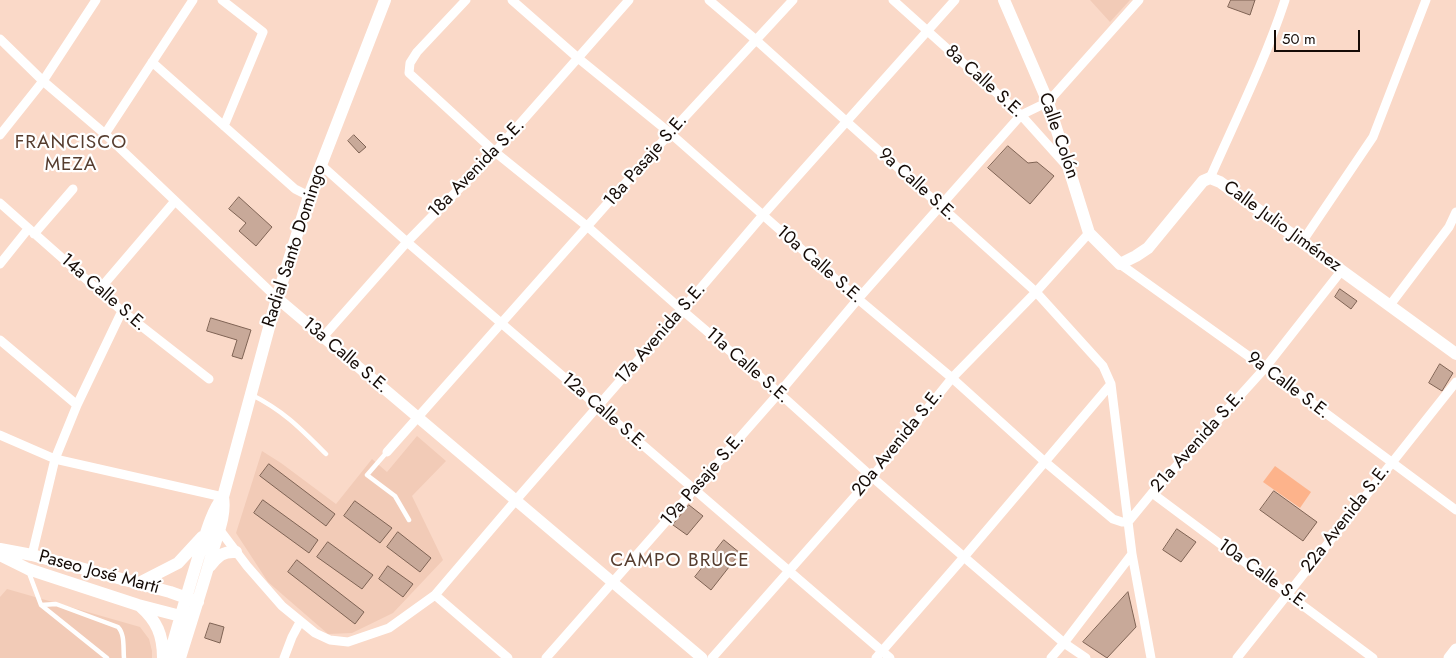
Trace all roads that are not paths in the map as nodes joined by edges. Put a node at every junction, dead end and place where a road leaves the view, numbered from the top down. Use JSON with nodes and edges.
{"nodes":[{"id":1,"x":96,"y":0,"type":"edge"},
{"id":2,"x":193,"y":0,"type":"edge"},
{"id":3,"x":222,"y":0,"type":"edge"},
{"id":4,"x":466,"y":0,"type":"edge"},
{"id":5,"x":512,"y":0,"type":"edge"},
{"id":6,"x":629,"y":0,"type":"edge"},
{"id":7,"x":708,"y":0,"type":"edge"},
{"id":8,"x":792,"y":0,"type":"edge"},
{"id":9,"x":894,"y":0,"type":"edge"},
{"id":10,"x":955,"y":0,"type":"edge"},
{"id":11,"x":1004,"y":0,"type":"edge"},
{"id":12,"x":1139,"y":0,"type":"edge"},
{"id":13,"x":1285,"y":0,"type":"edge"},
{"id":14,"x":1426,"y":0,"type":"edge"},
{"id":15,"x":383,"y":1,"type":"edge"},
{"id":16,"x":928,"y":30,"type":"junction"},
{"id":17,"x":0,"y":39,"type":"edge"},
{"id":18,"x":756,"y":40,"type":"junction"},
{"id":19,"x":578,"y":58,"type":"junction"},
{"id":20,"x":152,"y":62,"type":"junction"},
{"id":21,"x":43,"y":81,"type":"junction"},
{"id":22,"x":1048,"y":102,"type":"junction"},
{"id":23,"x":1021,"y":114,"type":"junction"},
{"id":24,"x":847,"y":122,"type":"junction"},
{"id":25,"x":224,"y":126,"type":"junction"},
{"id":26,"x":670,"y":133,"type":"junction"},
{"id":27,"x":105,"y":134,"type":"junction"},
{"id":28,"x":0,"y":135,"type":"edge"},
{"id":29,"x":495,"y":152,"type":"junction"},
{"id":30,"x":320,"y":164,"type":"junction"},
{"id":31,"x":1070,"y":170,"type":"junction"},
{"id":32,"x":1210,"y":178,"type":"junction"},
{"id":33,"x":72,"y":189,"type":"dead end"},
{"id":34,"x":309,"y":196,"type":"junction"},
{"id":35,"x":175,"y":201,"type":"junction"},
{"id":36,"x":0,"y":203,"type":"edge"},
{"id":37,"x":941,"y":206,"type":"junction"},
{"id":38,"x":1456,"y":212,"type":"edge"},
{"id":39,"x":763,"y":215,"type":"junction"},
{"id":40,"x":588,"y":227,"type":"junction"},
{"id":41,"x":31,"y":231,"type":"junction"},
{"id":42,"x":1089,"y":233,"type":"junction"},
{"id":43,"x":407,"y":242,"type":"junction"},
{"id":44,"x":1302,"y":242,"type":"junction"},
{"id":45,"x":0,"y":264,"type":"edge"},
{"id":46,"x":1120,"y":264,"type":"junction"},
{"id":47,"x":1342,"y":270,"type":"junction"},
{"id":48,"x":99,"y":290,"type":"junction"},
{"id":49,"x":1036,"y":292,"type":"junction"},
{"id":50,"x":276,"y":298,"type":"junction"},
{"id":51,"x":858,"y":299,"type":"junction"},
{"id":52,"x":1390,"y":305,"type":"junction"},
{"id":53,"x":682,"y":310,"type":"junction"},
{"id":54,"x":122,"y":311,"type":"junction"},
{"id":55,"x":502,"y":323,"type":"junction"},
{"id":56,"x":323,"y":337,"type":"junction"},
{"id":57,"x":0,"y":340,"type":"edge"},
{"id":58,"x":1456,"y":354,"type":"edge"},
{"id":59,"x":1265,"y":368,"type":"junction"},
{"id":60,"x":952,"y":378,"type":"junction"},
{"id":61,"x":209,"y":379,"type":"dead end"},
{"id":62,"x":1456,"y":382,"type":"edge"},
{"id":63,"x":1111,"y":384,"type":"junction"},
{"id":64,"x":779,"y":393,"type":"junction"},
{"id":65,"x":251,"y":395,"type":"junction"},
{"id":66,"x":77,"y":405,"type":"junction"},
{"id":67,"x":598,"y":406,"type":"junction"},
{"id":68,"x":417,"y":417,"type":"junction"},
{"id":69,"x":0,"y":435,"type":"edge"},
{"id":70,"x":387,"y":452,"type":"joint"},
{"id":71,"x":326,"y":454,"type":"dead end"},
{"id":72,"x":55,"y":459,"type":"junction"},
{"id":73,"x":1044,"y":461,"type":"junction"},
{"id":74,"x":1391,"y":462,"type":"junction"},
{"id":75,"x":872,"y":477,"type":"junction"},
{"id":76,"x":695,"y":489,"type":"junction"},
{"id":77,"x":1152,"y":494,"type":"junction"},
{"id":78,"x":222,"y":497,"type":"junction"},
{"id":79,"x":516,"y":500,"type":"junction"},
{"id":80,"x":1456,"y":510,"type":"edge"},
{"id":81,"x":409,"y":520,"type":"dead end"},
{"id":82,"x":1129,"y":521,"type":"junction"},
{"id":83,"x":213,"y":530,"type":"junction"},
{"id":84,"x":0,"y":549,"type":"edge"},
{"id":85,"x":236,"y":552,"type":"junction"},
{"id":86,"x":1132,"y":554,"type":"junction"},
{"id":87,"x":0,"y":555,"type":"edge"},
{"id":88,"x":32,"y":555,"type":"junction"},
{"id":89,"x":964,"y":557,"type":"junction"},
{"id":90,"x":28,"y":569,"type":"junction"},
{"id":91,"x":208,"y":570,"type":"junction"},
{"id":92,"x":789,"y":571,"type":"junction"},
{"id":93,"x":614,"y":583,"type":"junction"},
{"id":94,"x":137,"y":584,"type":"junction"},
{"id":95,"x":1288,"y":593,"type":"junction"},
{"id":96,"x":435,"y":595,"type":"junction"},
{"id":97,"x":192,"y":600,"type":"junction"},
{"id":98,"x":41,"y":605,"type":"junction"},
{"id":99,"x":138,"y":605,"type":"junction"},
{"id":100,"x":186,"y":618,"type":"junction"},
{"id":101,"x":300,"y":622,"type":"junction"},
{"id":102,"x":1064,"y":643,"type":"junction"},
{"id":103,"x":1456,"y":649,"type":"edge"},
{"id":104,"x":879,"y":655,"type":"edge"},
{"id":105,"x":107,"y":658,"type":"edge"},
{"id":106,"x":124,"y":658,"type":"edge"},
{"id":107,"x":163,"y":658,"type":"edge"},
{"id":108,"x":169,"y":658,"type":"edge"},
{"id":109,"x":180,"y":658,"type":"edge"},
{"id":110,"x":284,"y":658,"type":"edge"},
{"id":111,"x":508,"y":658,"type":"edge"},
{"id":112,"x":546,"y":658,"type":"edge"},
{"id":113,"x":702,"y":658,"type":"edge"},
{"id":114,"x":712,"y":658,"type":"edge"},
{"id":115,"x":890,"y":658,"type":"edge"},
{"id":116,"x":1051,"y":658,"type":"edge"},
{"id":117,"x":1086,"y":658,"type":"edge"},
{"id":118,"x":1151,"y":658,"type":"edge"},
{"id":119,"x":1237,"y":658,"type":"edge"},
{"id":120,"x":1373,"y":658,"type":"edge"},
{"id":121,"x":1449,"y":658,"type":"edge"}],
"edges":[{"from":1,"to":21,"type":"street"},
{"from":2,"to":20,"type":"street"},
{"from":3,"to":25,"type":"street"},
{"from":4,"to":29,"type":"street","name":"11a Calle S.E."},
{"from":5,"to":19,"type":"street","name":"10a Calle S.E."},
{"from":6,"to":19,"type":"street","name":"18a Avenida S.E."},
{"from":7,"to":18,"type":"street","name":"9a Calle S.E."},
{"from":8,"to":18,"type":"street","name":"18a Pasaje S.E."},
{"from":9,"to":16,"type":"street","name":"8a Calle S.E."},
{"from":10,"to":16,"type":"street","name":"17a Avenida S.E."},
{"from":11,"to":22,"type":"main road","name":"Calle Colón"},
{"from":12,"to":22,"type":"street"},
{"from":13,"to":32,"type":"street"},
{"from":14,"to":44,"type":"street"},
{"from":15,"to":30,"type":"main road","name":"Radial Santo Domingo"},
{"from":16,"to":23,"type":"street","name":"8a Calle S.E."},
{"from":16,"to":24,"type":"street","name":"17a Avenida S.E."},
{"from":17,"to":21,"type":"street","name":"13a Calle S.E."},
{"from":18,"to":24,"type":"street","name":"9a Calle S.E."},
{"from":18,"to":26,"type":"street","name":"18a Pasaje S.E."},
{"from":19,"to":26,"type":"street","name":"10a Calle S.E."},
{"from":19,"to":29,"type":"street","name":"18a Avenida S.E."},
{"from":20,"to":25,"type":"street"},
{"from":20,"to":27,"type":"street"},
{"from":21,"to":27,"type":"street","name":"13a Calle S.E."},
{"from":21,"to":28,"type":"street"},
{"from":22,"to":23,"type":"street"},
{"from":22,"to":31,"type":"main road","name":"Calle Colón"},
{"from":23,"to":31,"type":"street","name":"8a Calle S.E."},
{"from":23,"to":37,"type":"street"},
{"from":24,"to":37,"type":"street","name":"9a Calle S.E."},
{"from":24,"to":39,"type":"street","name":"17a Avenida S.E."},
{"from":25,"to":34,"type":"street"},
{"from":26,"to":39,"type":"street","name":"10a Calle S.E."},
{"from":26,"to":40,"type":"street","name":"18a Pasaje S.E."},
{"from":27,"to":35,"type":"street","name":"13a Calle S.E."},
{"from":29,"to":40,"type":"street","name":"11a Calle S.E."},
{"from":29,"to":43,"type":"street","name":"18a Avenida S.E."},
{"from":30,"to":34,"type":"main road","name":"Radial Santo Domingo"},
{"from":30,"to":43,"type":"street","name":"12a Calle S.E."},
{"from":31,"to":42,"type":"main road","name":"Calle Colón"},
{"from":32,"to":44,"type":"main road","name":"Calle Julio Jiménez"},
{"from":32,"to":46,"type":"main road","name":"Calle Julio Jiménez"},
{"from":33,"to":41,"type":"street"},
{"from":34,"to":50,"type":"main road","name":"Radial Santo Domingo"},
{"from":35,"to":48,"type":"street"},
{"from":35,"to":50,"type":"street","name":"13a Calle S.E."},
{"from":36,"to":41,"type":"street","name":"14a Calle S.E."},
{"from":37,"to":49,"type":"street","name":"9a Calle S.E."},
{"from":37,"to":51,"type":"street"},
{"from":38,"to":52,"type":"street"},
{"from":39,"to":51,"type":"street","name":"10a Calle S.E."},
{"from":39,"to":53,"type":"street","name":"17a Avenida S.E."},
{"from":40,"to":53,"type":"street","name":"11a Calle S.E."},
{"from":40,"to":55,"type":"street","name":"18a Pasaje S.E."},
{"from":41,"to":45,"type":"street"},
{"from":41,"to":48,"type":"street","name":"14a Calle S.E."},
{"from":42,"to":46,"type":"main road","name":"Calle Colón"},
{"from":42,"to":49,"type":"street","name":"20a Avenida S.E."},
{"from":43,"to":55,"type":"street","name":"12a Calle S.E."},
{"from":43,"to":56,"type":"street","name":"18a Avenida S.E."},
{"from":44,"to":47,"type":"main road","name":"Calle Julio Jiménez"},
{"from":46,"to":59,"type":"street","name":"9a Calle S.E."},
{"from":47,"to":52,"type":"main road","name":"Calle Julio Jiménez"},
{"from":47,"to":59,"type":"street","name":"21a Avenida S.E."},
{"from":48,"to":54,"type":"street","name":"14a Calle S.E."},
{"from":49,"to":60,"type":"street","name":"20a Avenida S.E."},
{"from":49,"to":63,"type":"street","name":"9a Calle S.E."},
{"from":50,"to":56,"type":"street","name":"13a Calle S.E."},
{"from":50,"to":65,"type":"main road","name":"Radial Santo Domingo"},
{"from":51,"to":60,"type":"street","name":"10a Calle S.E."},
{"from":51,"to":64,"type":"street"},
{"from":52,"to":58,"type":"main road","name":"Calle Julio Jiménez"},
{"from":53,"to":64,"type":"street","name":"11a Calle S.E."},
{"from":53,"to":67,"type":"street","name":"17a Avenida S.E."},
{"from":54,"to":61,"type":"street","name":"14a Calle S.E."},
{"from":54,"to":66,"type":"street"},
{"from":55,"to":67,"type":"street","name":"12a Calle S.E."},
{"from":55,"to":68,"type":"street"},
{"from":56,"to":68,"type":"street","name":"13a Calle S.E."},
{"from":57,"to":66,"type":"street"},
{"from":59,"to":74,"type":"street","name":"9a Calle S.E."},
{"from":59,"to":77,"type":"street","name":"21a Avenida S.E."},
{"from":60,"to":73,"type":"street","name":"10a Calle S.E."},
{"from":60,"to":75,"type":"street","name":"20a Avenida S.E."},
{"from":62,"to":74,"type":"street","name":"22a Avenida S.E."},
{"from":63,"to":73,"type":"street"},
{"from":63,"to":82,"type":"street"},
{"from":64,"to":75,"type":"street","name":"11a Calle S.E."},
{"from":64,"to":76,"type":"street","name":"19a Pasaje S.E."},
{"from":65,"to":71,"type":"lane"},
{"from":65,"to":78,"type":"main road","name":"Radial Santo Domingo"},
{"from":66,"to":72,"type":"street"},
{"from":67,"to":76,"type":"street","name":"12a Calle S.E."},
{"from":67,"to":79,"type":"street","name":"17a Avenida S.E."},
{"from":68,"to":70,"type":"street"},
{"from":68,"to":79,"type":"street","name":"13a Calle S.E."},
{"from":69,"to":72,"type":"street"},
{"from":70,"to":81,"type":"lane"},
{"from":72,"to":78,"type":"street"},
{"from":72,"to":88,"type":"street"},
{"from":73,"to":82,"type":"street","name":"10a Calle S.E."},
{"from":73,"to":89,"type":"street"},
{"from":74,"to":80,"type":"street","name":"9a Calle S.E."},
{"from":74,"to":95,"type":"street","name":"22a Avenida S.E."},
{"from":75,"to":89,"type":"street","name":"11a Calle S.E."},
{"from":75,"to":92,"type":"street","name":"20a Avenida S.E."},
{"from":76,"to":92,"type":"street","name":"12a Calle S.E."},
{"from":76,"to":93,"type":"street","name":"19a Pasaje S.E."},
{"from":77,"to":82,"type":"street","name":"21a Avenida S.E."},
{"from":77,"to":95,"type":"street","name":"10a Calle S.E."},
{"from":78,"to":83,"type":"main road","name":"Radial Santo Domingo"},
{"from":79,"to":93,"type":"street","name":"13a Calle S.E."},
{"from":79,"to":96,"type":"street","name":"17a Avenida S.E."},
{"from":82,"to":86,"type":"street"},
{"from":83,"to":85,"type":"street"},
{"from":83,"to":91,"type":"main road","name":"Radial Santo Domingo"},
{"from":83,"to":94,"type":"main road"},
{"from":83,"to":97,"type":"main road","name":"Radial Santo Domingo"},
{"from":84,"to":88,"type":"main road","name":"Paseo José Martí"},
{"from":85,"to":91,"type":"main road"},
{"from":85,"to":101,"type":"street"},
{"from":86,"to":102,"type":"street"},
{"from":86,"to":118,"type":"street"},
{"from":87,"to":90,"type":"main road","name":"Paseo José Martí"},
{"from":88,"to":94,"type":"main road","name":"Paseo José Martí"},
{"from":89,"to":102,"type":"street","name":"11a Calle S.E."},
{"from":89,"to":104,"type":"street"},
{"from":90,"to":98,"type":"lane"},
{"from":90,"to":99,"type":"main road","name":"Paseo José Martí"},
{"from":91,"to":97,"type":"main road","name":"Radial Santo Domingo"},
{"from":92,"to":104,"type":"street","name":"12a Calle S.E."},
{"from":92,"to":114,"type":"street","name":"20a Avenida S.E."},
{"from":93,"to":112,"type":"street","name":"19a Pasaje S.E."},
{"from":93,"to":113,"type":"street","name":"13a Calle S.E."},
{"from":94,"to":97,"type":"main road","name":"Paseo José Martí"},
{"from":95,"to":119,"type":"street","name":"22a Avenida S.E."},
{"from":95,"to":120,"type":"street","name":"10a Calle S.E."},
{"from":96,"to":101,"type":"street","name":"17a Avenida S.E."},
{"from":96,"to":111,"type":"street"},
{"from":97,"to":100,"type":"main road","name":"Radial Santo Domingo"},
{"from":98,"to":105,"type":"lane"},
{"from":98,"to":106,"type":"lane"},
{"from":99,"to":100,"type":"main road","name":"Paseo José Martí"},
{"from":99,"to":107,"type":"main road"},
{"from":100,"to":108,"type":"main road","name":"Radial Santo Domingo"},
{"from":100,"to":109,"type":"main road","name":"Radial Santo Domingo"},
{"from":101,"to":110,"type":"street"},
{"from":102,"to":116,"type":"street"},
{"from":102,"to":117,"type":"street","name":"11a Calle S.E."},
{"from":103,"to":121,"type":"street"},
{"from":104,"to":115,"type":"street","name":"12a Calle S.E."}]}
